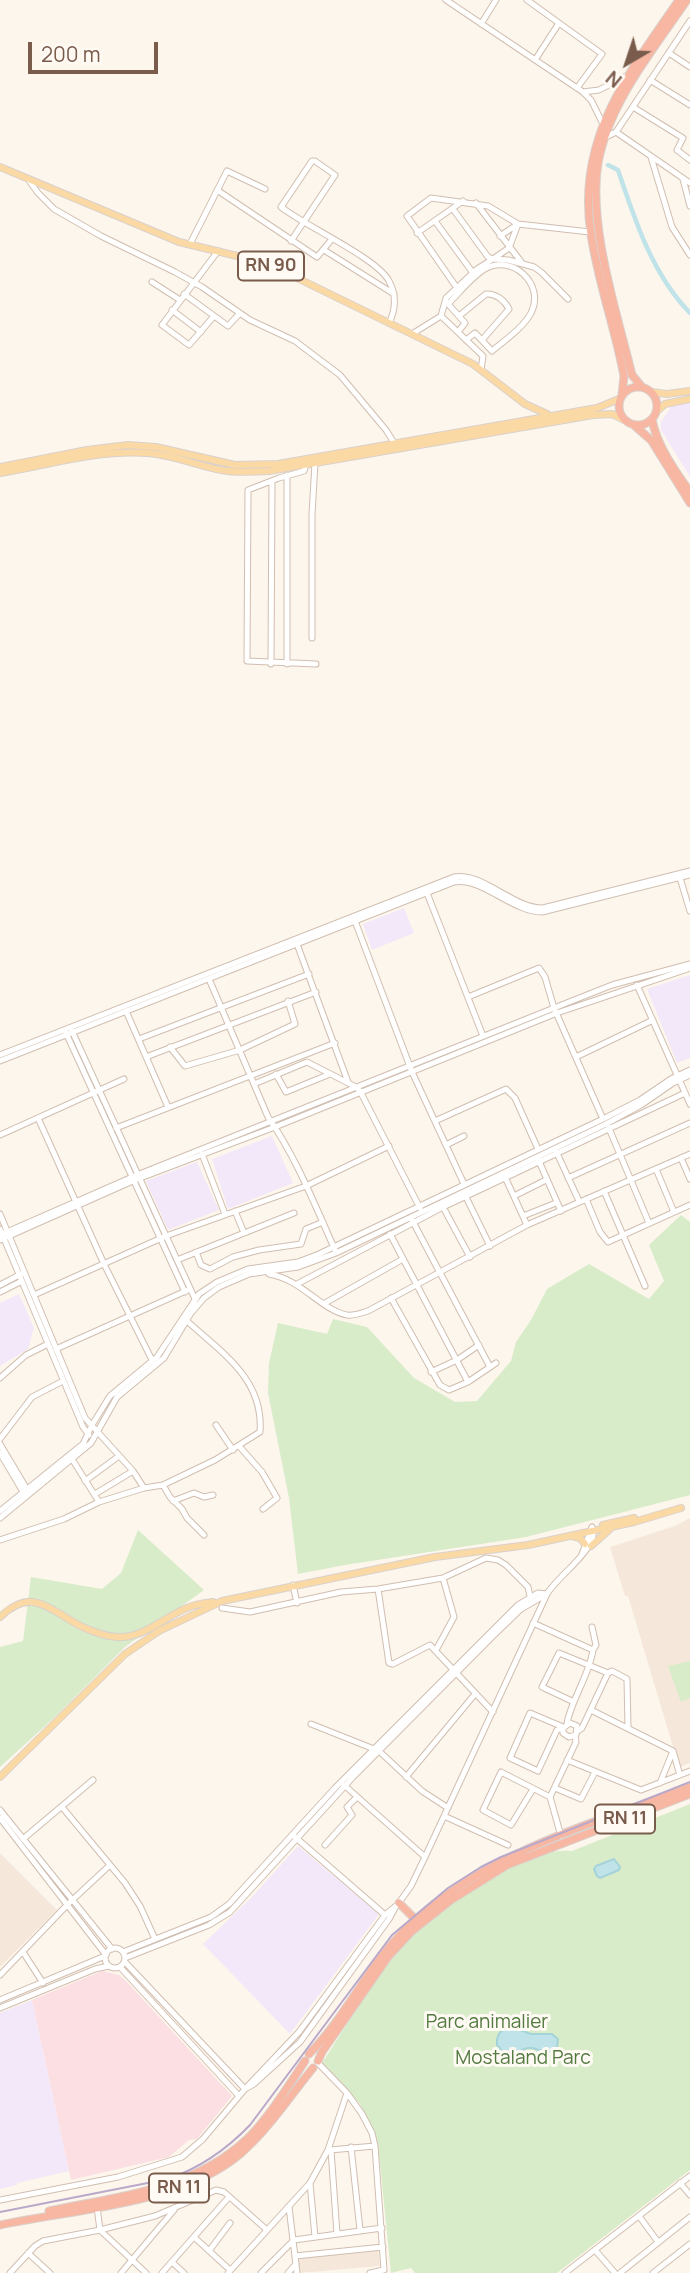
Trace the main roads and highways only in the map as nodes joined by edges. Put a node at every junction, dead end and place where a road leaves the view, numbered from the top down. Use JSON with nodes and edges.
{"nodes":[{"id":1,"x":679,"y":0,"type":"edge"},
{"id":2,"x":687,"y":0,"type":"edge"},
{"id":3,"x":0,"y":167,"type":"edge"},
{"id":4,"x":642,"y":387,"type":"junction"},
{"id":5,"x":690,"y":391,"type":"edge"},
{"id":6,"x":651,"y":392,"type":"junction"},
{"id":7,"x":621,"y":397,"type":"junction"},
{"id":8,"x":690,"y":399,"type":"edge"},
{"id":9,"x":525,"y":404,"type":"junction"},
{"id":10,"x":552,"y":415,"type":"junction"},
{"id":11,"x":654,"y":416,"type":"junction"},
{"id":12,"x":624,"y":420,"type":"junction"},
{"id":13,"x":537,"y":421,"type":"junction"},
{"id":14,"x":634,"y":425,"type":"junction"},
{"id":15,"x":309,"y":462,"type":"junction"},
{"id":16,"x":0,"y":467,"type":"edge"},
{"id":17,"x":0,"y":473,"type":"edge"},
{"id":18,"x":690,"y":492,"type":"edge"},
{"id":19,"x":690,"y":503,"type":"edge"},
{"id":20,"x":690,"y":1505,"type":"edge"},
{"id":21,"x":681,"y":1508,"type":"junction"},
{"id":22,"x":613,"y":1527,"type":"junction"},
{"id":23,"x":592,"y":1529,"type":"junction"},
{"id":24,"x":570,"y":1535,"type":"junction"},
{"id":25,"x":514,"y":1547,"type":"junction"},
{"id":26,"x":222,"y":1605,"type":"junction"},
{"id":27,"x":0,"y":1618,"type":"edge"},
{"id":28,"x":0,"y":1777,"type":"edge"},
{"id":29,"x":690,"y":1787,"type":"edge"},
{"id":30,"x":690,"y":1794,"type":"edge"},
{"id":31,"x":397,"y":1905,"type":"road end"},
{"id":32,"x":416,"y":1920,"type":"junction"},
{"id":33,"x":307,"y":2058,"type":"junction"},
{"id":34,"x":316,"y":2065,"type":"junction"},
{"id":35,"x":0,"y":2223,"type":"edge"}],
"edges":[{"from":1,"to":7,"type":"highway"},
{"from":2,"to":4,"type":"highway"},
{"from":3,"to":9,"type":"main road","number":"RN 90"},
{"from":4,"to":6,"type":"highway"},
{"from":4,"to":7,"type":"highway"},
{"from":5,"to":6,"type":"main road"},
{"from":6,"to":11,"type":"highway"},
{"from":7,"to":10,"type":"main road"},
{"from":7,"to":12,"type":"highway"},
{"from":8,"to":11,"type":"main road"},
{"from":9,"to":10,"type":"main road","number":"RN 90"},
{"from":9,"to":13,"type":"main road","number":"RN 90"},
{"from":10,"to":13,"type":"main road"},
{"from":11,"to":14,"type":"highway"},
{"from":11,"to":18,"type":"highway"},
{"from":12,"to":13,"type":"main road"},
{"from":12,"to":14,"type":"highway"},
{"from":13,"to":15,"type":"main road"},
{"from":14,"to":19,"type":"highway"},
{"from":15,"to":16,"type":"main road"},
{"from":15,"to":17,"type":"main road"},
{"from":20,"to":21,"type":"main road"},
{"from":21,"to":22,"type":"main road"},
{"from":21,"to":23,"type":"main road"},
{"from":22,"to":23,"type":"main road"},
{"from":22,"to":24,"type":"main road"},
{"from":23,"to":24,"type":"main road"},
{"from":23,"to":25,"type":"main road"},
{"from":24,"to":25,"type":"main road"},
{"from":25,"to":26,"type":"main road"},
{"from":26,"to":27,"type":"main road"},
{"from":26,"to":28,"type":"main road"},
{"from":29,"to":32,"type":"highway","number":"RN 11"},
{"from":30,"to":34,"type":"highway","number":"RN 11"},
{"from":31,"to":32,"type":"highway"},
{"from":32,"to":33,"type":"highway","number":"RN 11"},
{"from":33,"to":34,"type":"highway"},
{"from":33,"to":34,"type":"highway"},
{"from":33,"to":35,"type":"highway","number":"RN 11"},
{"from":34,"to":35,"type":"highway","number":"RN 11"}]}
